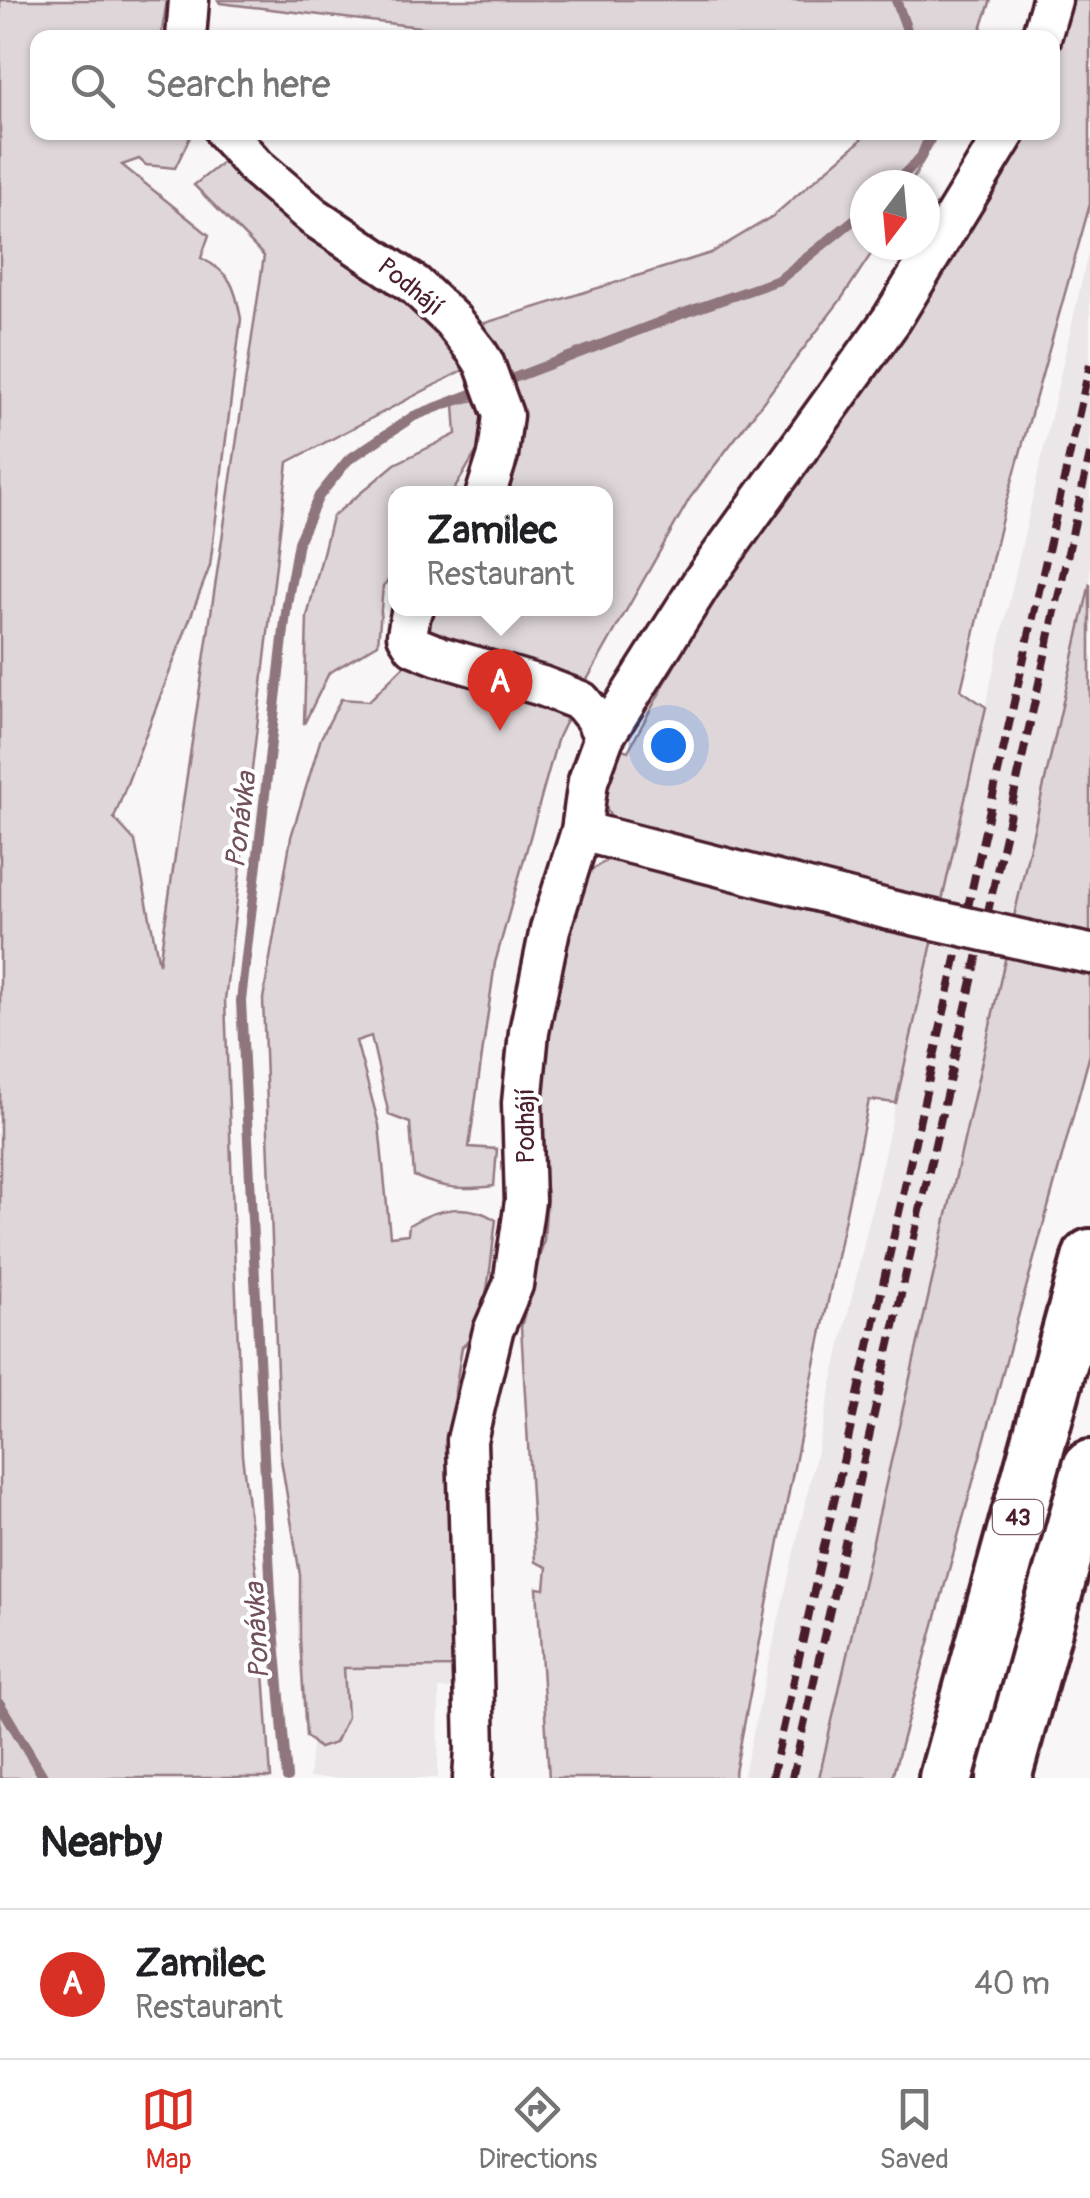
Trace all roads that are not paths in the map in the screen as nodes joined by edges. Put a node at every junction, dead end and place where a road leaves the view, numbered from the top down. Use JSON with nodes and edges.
{"nodes":[{"id":1,"x":190,"y":0,"type":"edge"},
{"id":2,"x":1052,"y":0,"type":"edge"},
{"id":3,"x":187,"y":30,"type":"edge"},
{"id":4,"x":1043,"y":30,"type":"edge"},
{"id":5,"x":232,"y":140,"type":"edge"},
{"id":6,"x":1001,"y":140,"type":"edge"},
{"id":7,"x":488,"y":486,"type":"edge"},
{"id":8,"x":411,"y":616,"type":"edge"},
{"id":9,"x":604,"y":737,"type":"junction"},
{"id":10,"x":581,"y":831,"type":"junction"},
{"id":11,"x":1065,"y":948,"type":"edge"},
{"id":12,"x":1090,"y":1256,"type":"edge"},
{"id":13,"x":1090,"y":1467,"type":"edge"},
{"id":14,"x":473,"y":1778,"type":"edge"},
{"id":15,"x":946,"y":1778,"type":"edge"},
{"id":16,"x":1004,"y":1778,"type":"edge"}],
"edges":[{"from":1,"to":3,"type":"lane"},
{"from":2,"to":4,"type":"lane"},
{"from":5,"to":7,"type":"lane","name":"Podhájí"},
{"from":6,"to":9,"type":"lane","name":"Podhájí"},
{"from":8,"to":9,"type":"lane"},
{"from":9,"to":10,"type":"lane","name":"Podhájí"},
{"from":10,"to":11,"type":"lane","bridge":true},
{"from":10,"to":14,"type":"lane","name":"Podhájí"},
{"from":12,"to":15,"type":"highway","number":"43"},
{"from":13,"to":16,"type":"highway","number":"43"}]}
